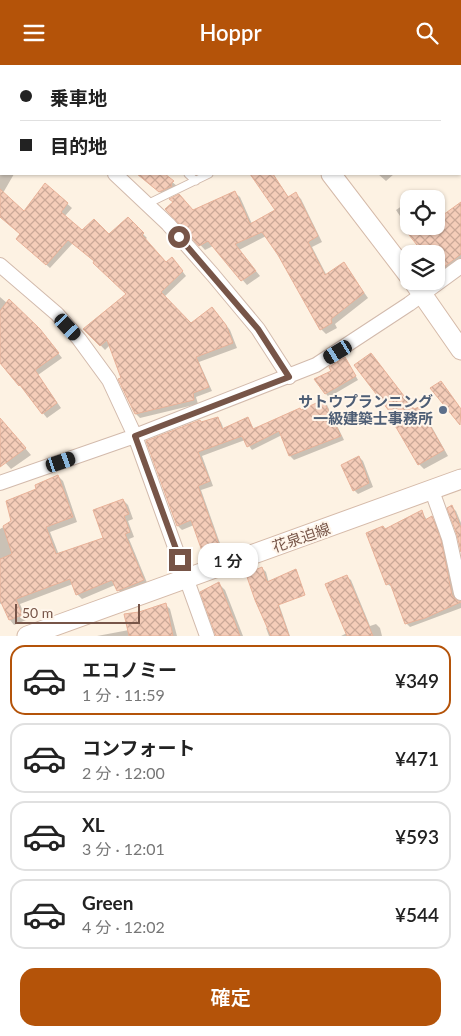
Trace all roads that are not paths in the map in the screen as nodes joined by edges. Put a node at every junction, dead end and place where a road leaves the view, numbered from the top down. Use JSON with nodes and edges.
{"nodes":[{"id":1,"x":116,"y":175,"type":"edge"},
{"id":2,"x":189,"y":175,"type":"edge"},
{"id":3,"x":207,"y":175,"type":"edge"},
{"id":4,"x":332,"y":175,"type":"edge"},
{"id":5,"x":196,"y":181,"type":"junction"},
{"id":6,"x":147,"y":204,"type":"junction"},
{"id":7,"x":400,"y":264,"type":"edge"},
{"id":8,"x":0,"y":265,"type":"edge"},
{"id":9,"x":461,"y":266,"type":"edge"},
{"id":10,"x":445,"y":274,"type":"edge"},
{"id":11,"x":415,"y":290,"type":"edge"},
{"id":12,"x":418,"y":290,"type":"edge"},
{"id":13,"x":461,"y":349,"type":"edge"},
{"id":14,"x":289,"y":377,"type":"junction"},
{"id":15,"x":135,"y":436,"type":"junction"},
{"id":16,"x":2,"y":479,"type":"edge"},
{"id":17,"x":461,"y":479,"type":"edge"},
{"id":18,"x":432,"y":491,"type":"junction"},
{"id":19,"x":186,"y":578,"type":"junction"},
{"id":20,"x":461,"y":593,"type":"edge"},
{"id":21,"x":27,"y":636,"type":"edge"},
{"id":22,"x":207,"y":636,"type":"edge"}],
"edges":[{"from":1,"to":6,"type":"street"},
{"from":2,"to":5,"type":"lane"},
{"from":3,"to":5,"type":"lane"},
{"from":4,"to":7,"type":"main road"},
{"from":5,"to":6,"type":"lane"},
{"from":6,"to":14,"type":"street"},
{"from":8,"to":15,"type":"street"},
{"from":9,"to":10,"type":"street"},
{"from":11,"to":14,"type":"street"},
{"from":12,"to":13,"type":"main road"},
{"from":14,"to":15,"type":"street"},
{"from":15,"to":16,"type":"street"},
{"from":15,"to":19,"type":"street"},
{"from":17,"to":18,"type":"main road","name":"花泉迫線"},
{"from":18,"to":19,"type":"main road","name":"花泉迫線"},
{"from":18,"to":20,"type":"street"},
{"from":19,"to":21,"type":"main road","name":"花泉迫線"},
{"from":19,"to":22,"type":"street"}]}
